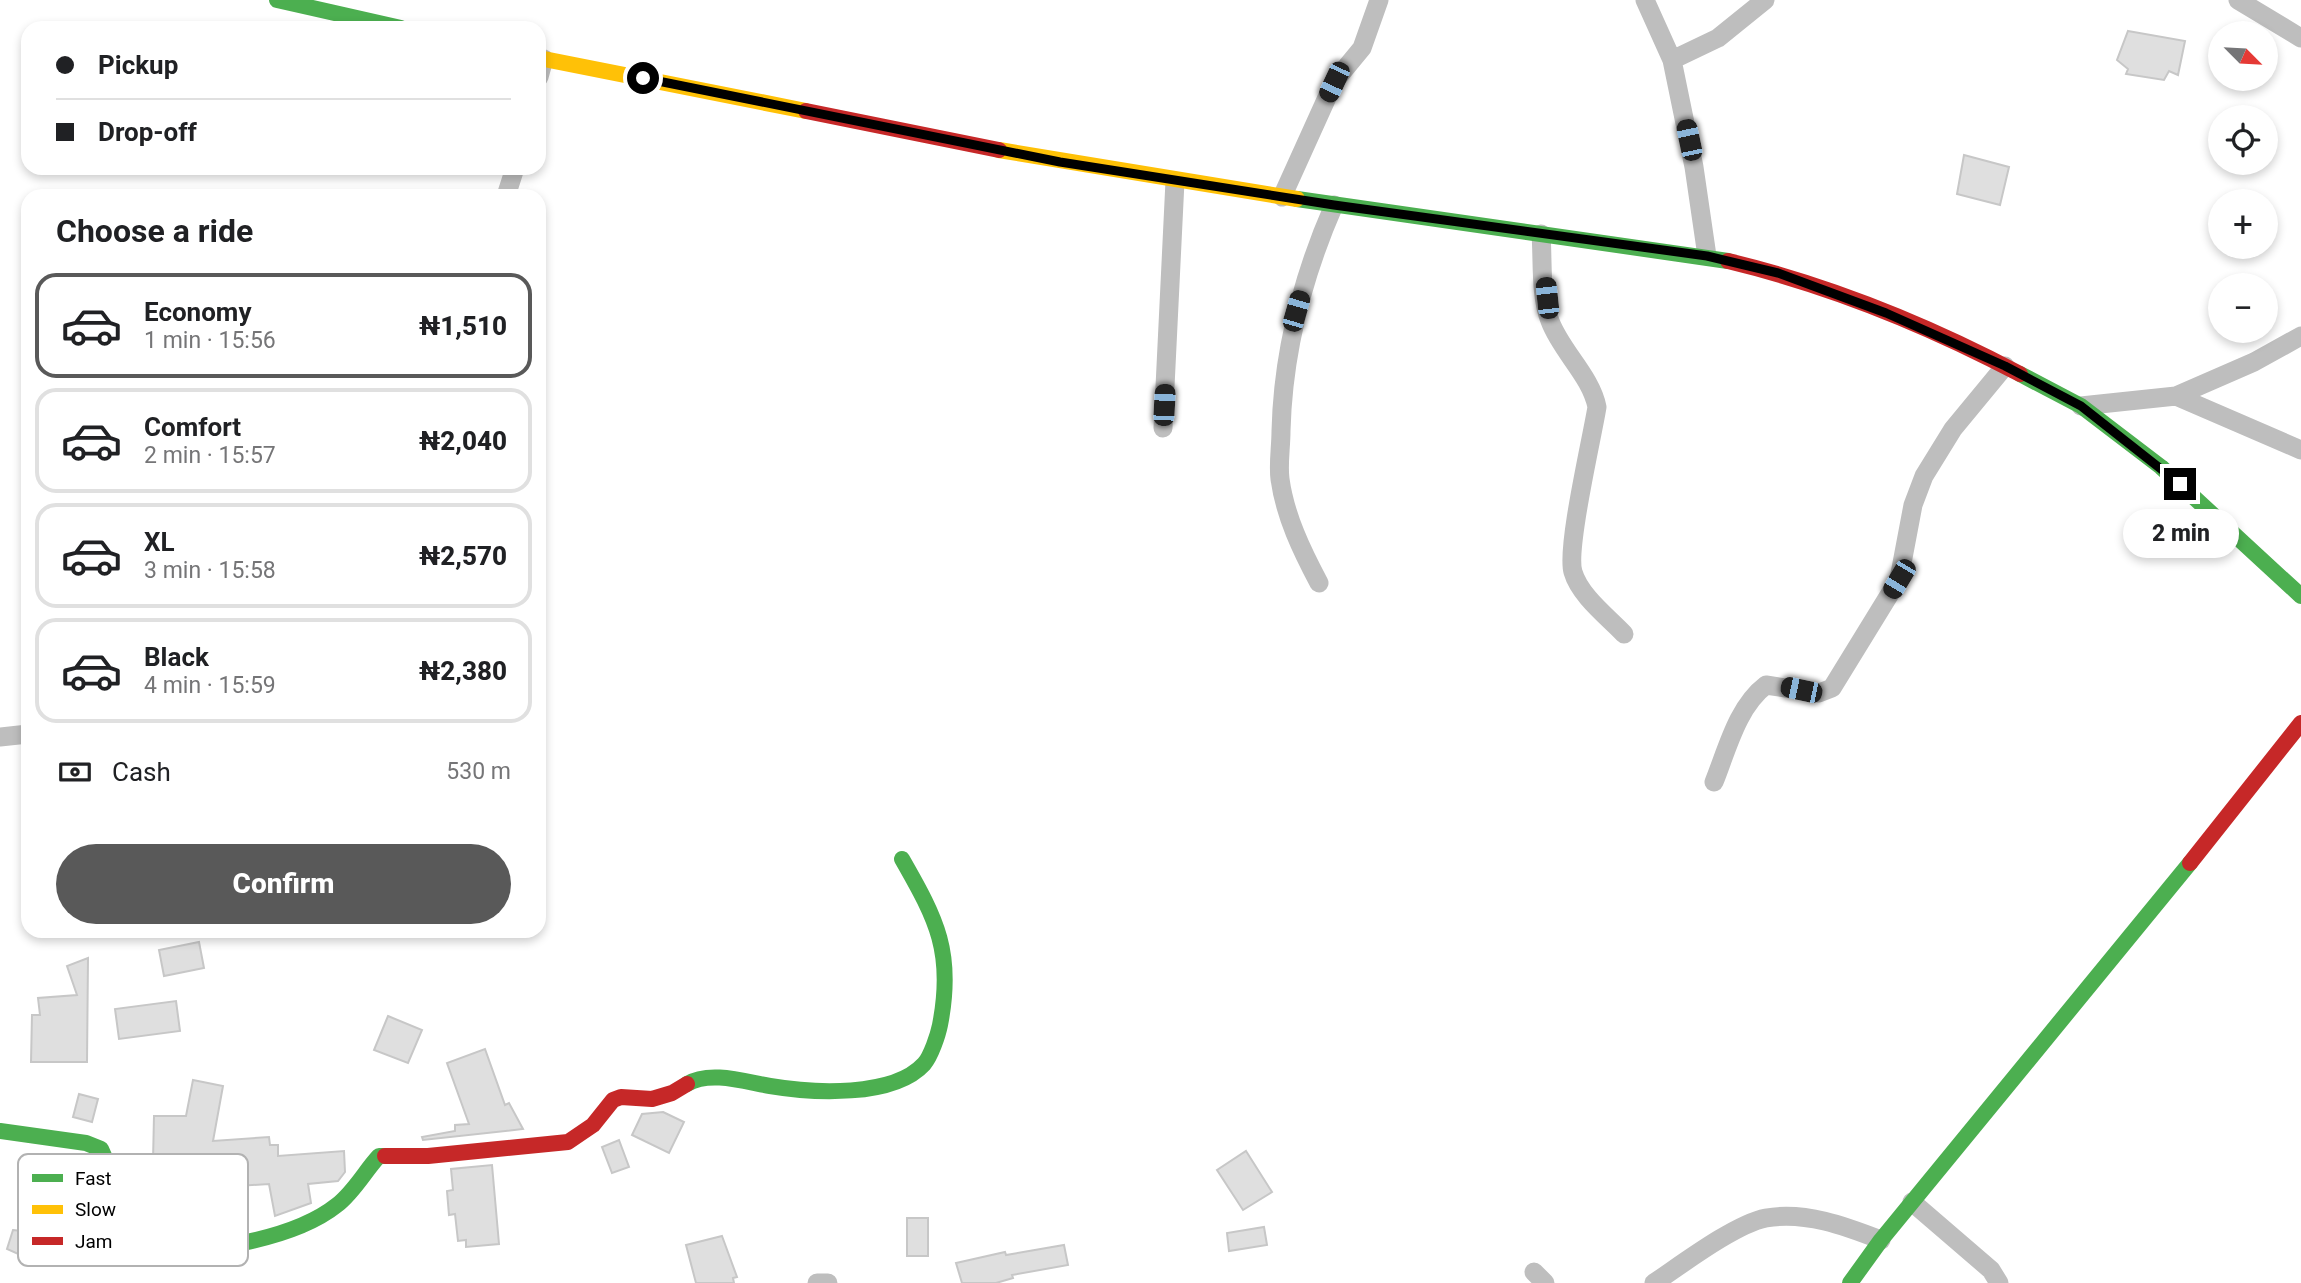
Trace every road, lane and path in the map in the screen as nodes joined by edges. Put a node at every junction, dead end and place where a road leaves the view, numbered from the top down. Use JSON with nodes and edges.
{"nodes":[{"id":1,"x":277,"y":0,"type":"edge"},
{"id":2,"x":1379,"y":0,"type":"edge"},
{"id":3,"x":1645,"y":0,"type":"edge"},
{"id":4,"x":1765,"y":0,"type":"edge"},
{"id":5,"x":2238,"y":0,"type":"edge"},
{"id":6,"x":370,"y":21,"type":"edge"},
{"id":7,"x":2301,"y":38,"type":"edge"},
{"id":8,"x":1672,"y":60,"type":"junction"},
{"id":9,"x":546,"y":65,"type":"edge"},
{"id":10,"x":1175,"y":181,"type":"junction"},
{"id":11,"x":1282,"y":197,"type":"junction"},
{"id":12,"x":1334,"y":205,"type":"junction"},
{"id":13,"x":1541,"y":234,"type":"junction"},
{"id":14,"x":1707,"y":256,"type":"junction"},
{"id":15,"x":2301,"y":336,"type":"edge"},
{"id":16,"x":2005,"y":366,"type":"junction"},
{"id":17,"x":2176,"y":396,"type":"junction"},
{"id":18,"x":2081,"y":406,"type":"junction"},
{"id":19,"x":1163,"y":428,"type":"dead end"},
{"id":20,"x":2301,"y":450,"type":"edge"},
{"id":21,"x":1319,"y":583,"type":"dead end"},
{"id":22,"x":2301,"y":596,"type":"edge"},
{"id":23,"x":1624,"y":634,"type":"dead end"},
{"id":24,"x":2301,"y":723,"type":"edge"},
{"id":25,"x":21,"y":732,"type":"edge"},
{"id":26,"x":0,"y":737,"type":"edge"},
{"id":27,"x":1714,"y":782,"type":"dead end"},
{"id":28,"x":902,"y":859,"type":"dead end"},
{"id":29,"x":0,"y":1131,"type":"edge"},
{"id":30,"x":103,"y":1154,"type":"edge"},
{"id":31,"x":1912,"y":1202,"type":"junction"},
{"id":32,"x":248,"y":1238,"type":"edge"},
{"id":33,"x":1881,"y":1240,"type":"junction"},
{"id":34,"x":817,"y":1283,"type":"edge"},
{"id":35,"x":828,"y":1283,"type":"edge"},
{"id":36,"x":1654,"y":1283,"type":"edge"},
{"id":37,"x":1850,"y":1283,"type":"edge"},
{"id":38,"x":1999,"y":1283,"type":"edge"}],
"edges":[{"from":1,"to":6,"type":"main road"},
{"from":2,"to":11,"type":"street"},
{"from":3,"to":8,"type":"street"},
{"from":4,"to":8,"type":"street"},
{"from":5,"to":7,"type":"street"},
{"from":8,"to":14,"type":"street"},
{"from":9,"to":10,"type":"main road"},
{"from":10,"to":11,"type":"main road"},
{"from":10,"to":19,"type":"street"},
{"from":11,"to":12,"type":"main road"},
{"from":12,"to":13,"type":"main road"},
{"from":12,"to":21,"type":"street"},
{"from":13,"to":14,"type":"main road"},
{"from":13,"to":23,"type":"street"},
{"from":14,"to":16,"type":"main road"},
{"from":15,"to":17,"type":"street"},
{"from":16,"to":18,"type":"main road"},
{"from":16,"to":27,"type":"street"},
{"from":17,"to":18,"type":"street"},
{"from":17,"to":20,"type":"street"},
{"from":18,"to":22,"type":"main road"},
{"from":24,"to":31,"type":"main road"},
{"from":25,"to":26,"type":"street"},
{"from":28,"to":32,"type":"main road"},
{"from":29,"to":30,"type":"main road"},
{"from":31,"to":33,"type":"main road"},
{"from":31,"to":38,"type":"street"},
{"from":33,"to":36,"type":"street"},
{"from":33,"to":37,"type":"main road"},
{"from":34,"to":35,"type":"street"}]}
